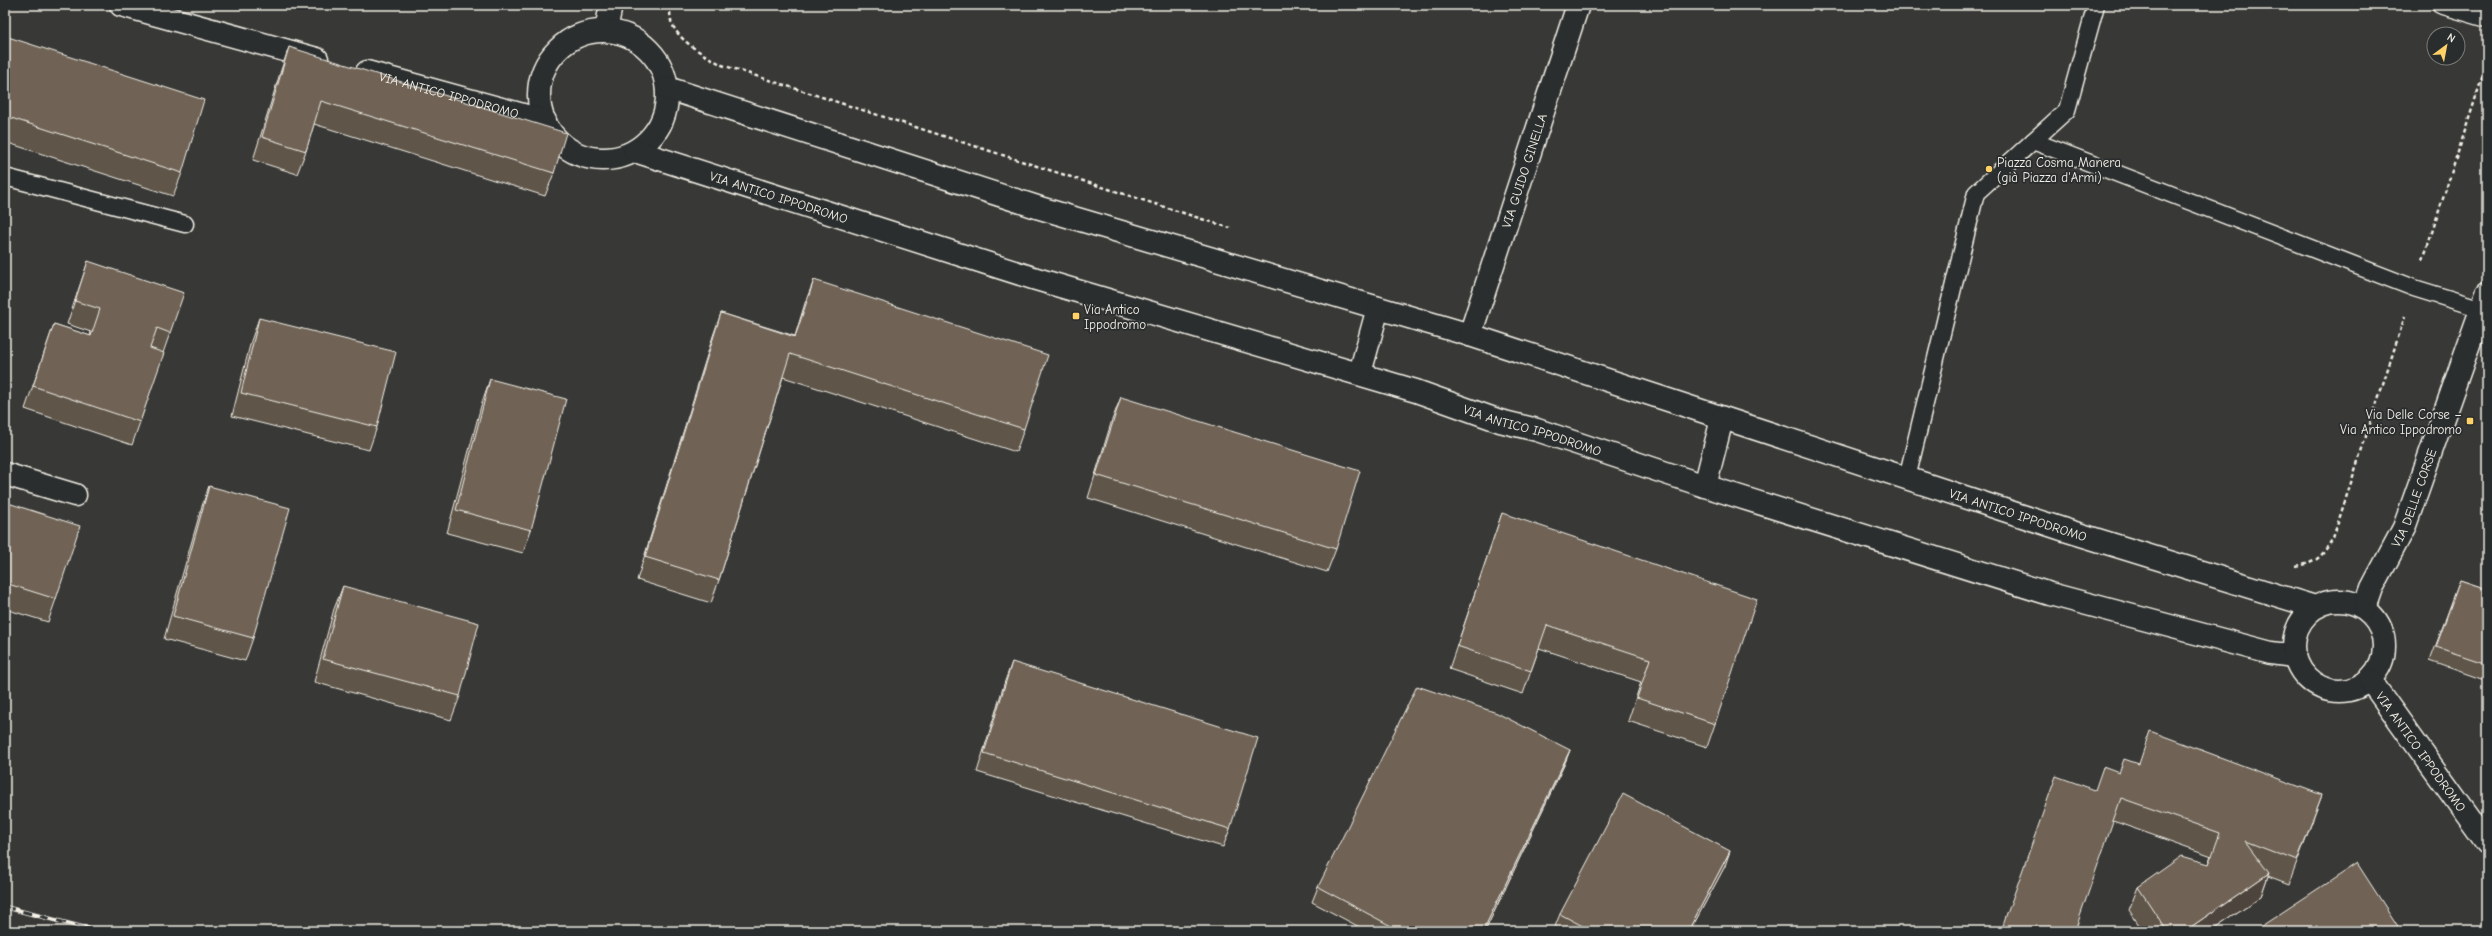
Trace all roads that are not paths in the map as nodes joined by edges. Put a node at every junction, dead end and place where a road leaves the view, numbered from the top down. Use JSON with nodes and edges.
{"nodes":[{"id":1,"x":121,"y":5,"type":"edge"},
{"id":2,"x":611,"y":5,"type":"edge"},
{"id":3,"x":1578,"y":5,"type":"edge"},
{"id":4,"x":2096,"y":5,"type":"edge"},
{"id":5,"x":2440,"y":5,"type":"edge"},
{"id":6,"x":2487,"y":19,"type":"edge"},
{"id":7,"x":606,"y":30,"type":"junction"},
{"id":8,"x":668,"y":88,"type":"junction"},
{"id":9,"x":545,"y":120,"type":"junction"},
{"id":10,"x":2033,"y":141,"type":"junction"},
{"id":11,"x":635,"y":151,"type":"junction"},
{"id":12,"x":5,"y":177,"type":"edge"},
{"id":13,"x":185,"y":224,"type":"dead end"},
{"id":14,"x":2485,"y":307,"type":"edge"},
{"id":15,"x":1378,"y":308,"type":"junction"},
{"id":16,"x":1470,"y":335,"type":"junction"},
{"id":17,"x":1360,"y":373,"type":"junction"},
{"id":18,"x":1722,"y":419,"type":"junction"},
{"id":19,"x":5,"y":474,"type":"edge"},
{"id":20,"x":1907,"y":478,"type":"junction"},
{"id":21,"x":1706,"y":486,"type":"junction"},
{"id":22,"x":75,"y":495,"type":"dead end"},
{"id":23,"x":2315,"y":607,"type":"junction"},
{"id":24,"x":2365,"y":608,"type":"junction"},
{"id":25,"x":2294,"y":656,"type":"junction"},
{"id":26,"x":2370,"y":680,"type":"junction"},
{"id":27,"x":2487,"y":844,"type":"edge"}],
"edges":[{"from":1,"to":9,"type":"street","name":"VIA ANTICO IPPODROMO"},
{"from":2,"to":7,"type":"street"},
{"from":3,"to":16,"type":"street","name":"VIA GUIDO GINELLA"},
{"from":4,"to":10,"type":"lane"},
{"from":5,"to":6,"type":"lane"},
{"from":7,"to":8,"type":"street"},
{"from":7,"to":9,"type":"street"},
{"from":8,"to":11,"type":"street"},
{"from":8,"to":15,"type":"street","name":"VIA ANTICO IPPODROMO"},
{"from":9,"to":11,"type":"street"},
{"from":10,"to":14,"type":"lane"},
{"from":10,"to":20,"type":"lane"},
{"from":11,"to":17,"type":"street","name":"VIA ANTICO IPPODROMO"},
{"from":12,"to":13,"type":"lane"},
{"from":14,"to":24,"type":"street","name":"VIA DELLE CORSE"},
{"from":15,"to":16,"type":"street","name":"VIA ANTICO IPPODROMO"},
{"from":15,"to":17,"type":"street"},
{"from":16,"to":18,"type":"street","name":"VIA ANTICO IPPODROMO"},
{"from":17,"to":21,"type":"street","name":"VIA ANTICO IPPODROMO"},
{"from":18,"to":20,"type":"street","name":"VIA ANTICO IPPODROMO"},
{"from":18,"to":21,"type":"street"},
{"from":19,"to":22,"type":"street"},
{"from":20,"to":23,"type":"street","name":"VIA ANTICO IPPODROMO"},
{"from":21,"to":25,"type":"street","name":"VIA ANTICO IPPODROMO"},
{"from":23,"to":24,"type":"street"},
{"from":23,"to":25,"type":"street"},
{"from":24,"to":26,"type":"street"},
{"from":25,"to":26,"type":"street"},
{"from":26,"to":27,"type":"street","name":"VIA ANTICO IPPODROMO"}]}
